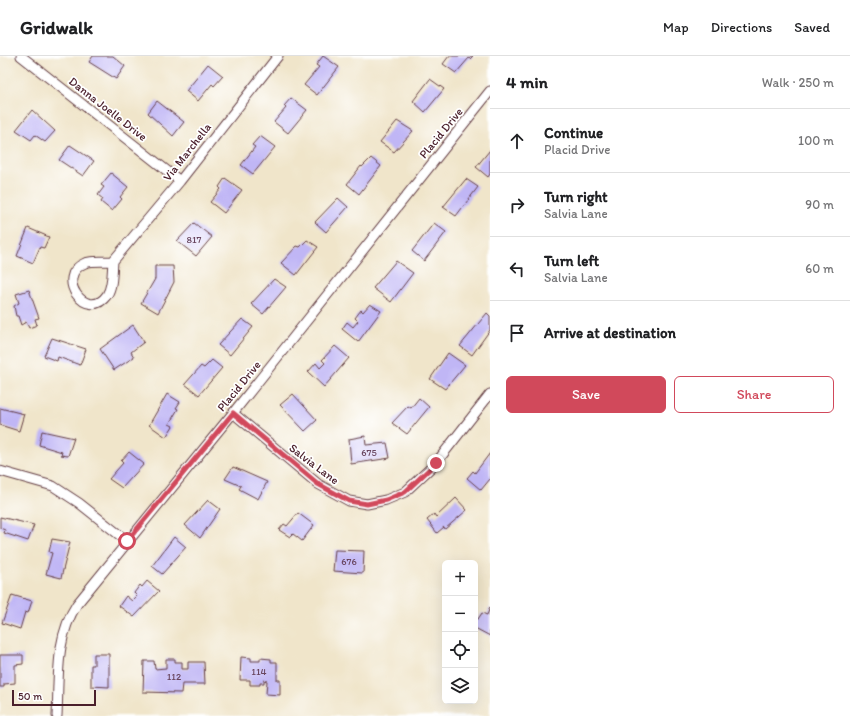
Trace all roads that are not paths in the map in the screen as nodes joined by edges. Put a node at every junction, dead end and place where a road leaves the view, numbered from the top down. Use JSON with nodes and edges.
{"nodes":[{"id":1,"x":21,"y":56,"type":"edge"},
{"id":2,"x":278,"y":56,"type":"edge"},
{"id":3,"x":490,"y":91,"type":"edge"},
{"id":4,"x":180,"y":181,"type":"junction"},
{"id":5,"x":113,"y":261,"type":"junction"},
{"id":6,"x":490,"y":394,"type":"edge"},
{"id":7,"x":233,"y":413,"type":"junction"},
{"id":8,"x":0,"y":470,"type":"edge"},
{"id":9,"x":127,"y":541,"type":"junction"},
{"id":10,"x":57,"y":716,"type":"edge"}],
"edges":[{"from":1,"to":4,"type":"street","name":"Danna Joelle Drive"},
{"from":2,"to":4,"type":"street","name":"Via Marchella"},
{"from":3,"to":7,"type":"street","name":"Placid Drive"},
{"from":4,"to":5,"type":"street","name":"Via Marchella"},
{"from":5,"to":5,"type":"street"},
{"from":6,"to":7,"type":"street","name":"Salvia Lane"},
{"from":7,"to":9,"type":"street","name":"Placid Drive"},
{"from":8,"to":9,"type":"street"},
{"from":9,"to":10,"type":"street","name":"Placid Drive"}]}
